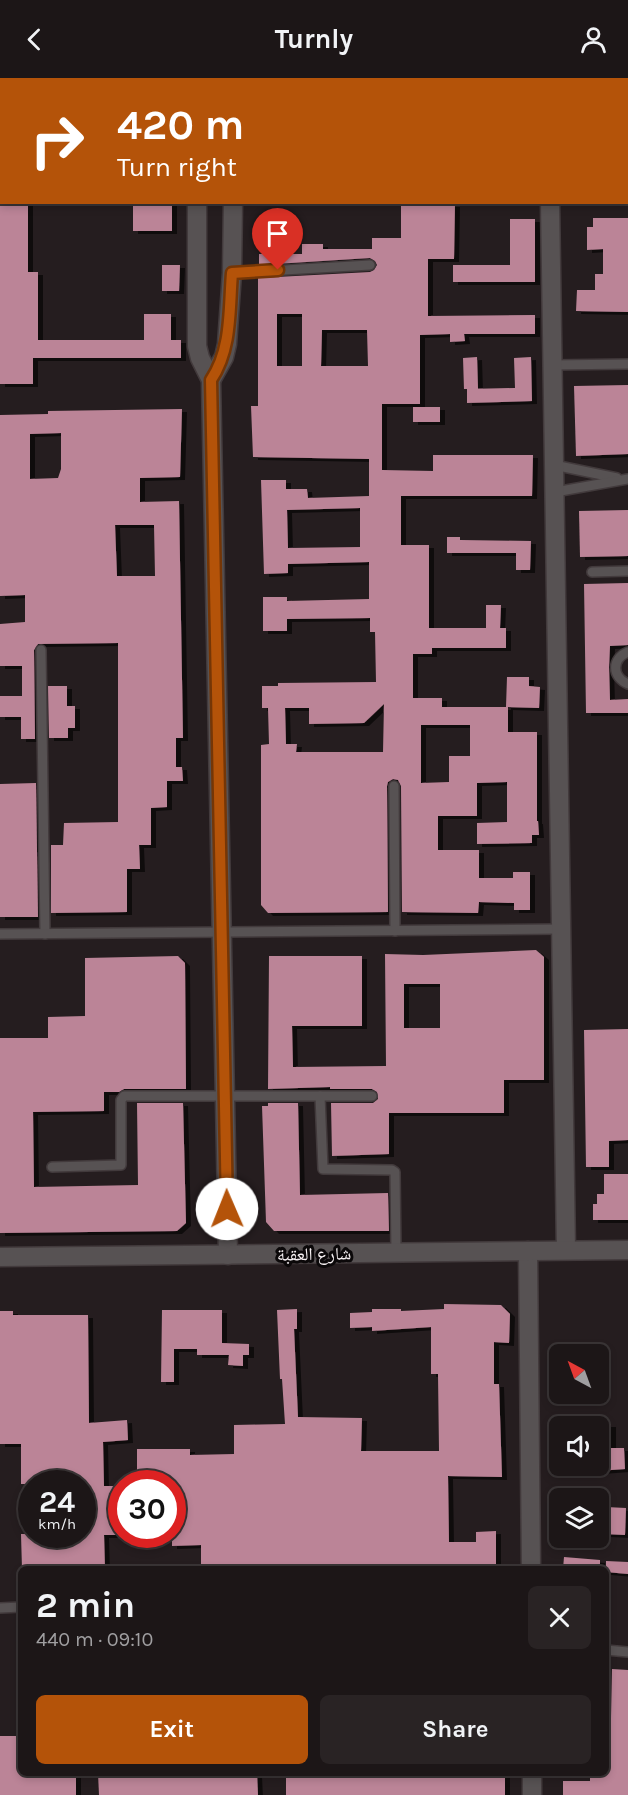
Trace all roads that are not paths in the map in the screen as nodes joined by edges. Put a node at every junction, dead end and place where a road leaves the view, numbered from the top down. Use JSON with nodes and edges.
{"nodes":[{"id":1,"x":197,"y":204,"type":"edge"},
{"id":2,"x":233,"y":204,"type":"edge"},
{"id":3,"x":550,"y":204,"type":"edge"},
{"id":4,"x":370,"y":265,"type":"dead end"},
{"id":5,"x":232,"y":273,"type":"junction"},
{"id":6,"x":628,"y":364,"type":"edge"},
{"id":7,"x":553,"y":365,"type":"junction"},
{"id":8,"x":211,"y":380,"type":"junction"},
{"id":9,"x":554,"y":465,"type":"junction"},
{"id":10,"x":625,"y":479,"type":"edge"},
{"id":11,"x":555,"y":492,"type":"junction"},
{"id":12,"x":628,"y":571,"type":"edge"},
{"id":13,"x":592,"y":572,"type":"dead end"},
{"id":14,"x":41,"y":650,"type":"dead end"},
{"id":15,"x":628,"y":652,"type":"edge"},
{"id":16,"x":628,"y":684,"type":"edge"},
{"id":17,"x":394,"y":786,"type":"dead end"},
{"id":18,"x":561,"y":929,"type":"junction"},
{"id":19,"x":395,"y":931,"type":"junction"},
{"id":20,"x":221,"y":932,"type":"junction"},
{"id":21,"x":0,"y":934,"type":"edge"},
{"id":22,"x":45,"y":934,"type":"junction"},
{"id":23,"x":224,"y":1096,"type":"junction"},
{"id":24,"x":320,"y":1096,"type":"junction"},
{"id":25,"x":372,"y":1096,"type":"dead end"},
{"id":26,"x":52,"y":1167,"type":"dead end"},
{"id":27,"x":566,"y":1250,"type":"junction"},
{"id":28,"x":628,"y":1250,"type":"edge"},
{"id":29,"x":528,"y":1251,"type":"junction"},
{"id":30,"x":396,"y":1252,"type":"junction"},
{"id":31,"x":228,"y":1255,"type":"junction"},
{"id":32,"x":0,"y":1257,"type":"edge"},
{"id":33,"x":531,"y":1566,"type":"edge"},
{"id":34,"x":18,"y":1607,"type":"edge"},
{"id":35,"x":0,"y":1608,"type":"edge"},
{"id":36,"x":609,"y":1650,"type":"edge"},
{"id":37,"x":628,"y":1652,"type":"edge"},
{"id":38,"x":532,"y":1776,"type":"edge"},
{"id":39,"x":532,"y":1795,"type":"edge"}],
"edges":[{"from":1,"to":8,"type":"street"},
{"from":2,"to":5,"type":"street"},
{"from":3,"to":7,"type":"street"},
{"from":4,"to":5,"type":"lane"},
{"from":5,"to":8,"type":"street"},
{"from":6,"to":7,"type":"lane"},
{"from":7,"to":9,"type":"street"},
{"from":8,"to":20,"type":"street"},
{"from":9,"to":10,"type":"lane"},
{"from":9,"to":11,"type":"street"},
{"from":10,"to":11,"type":"lane"},
{"from":11,"to":18,"type":"street"},
{"from":12,"to":13,"type":"lane"},
{"from":14,"to":22,"type":"lane"},
{"from":15,"to":16,"type":"lane"},
{"from":17,"to":19,"type":"lane"},
{"from":18,"to":19,"type":"lane"},
{"from":18,"to":27,"type":"street"},
{"from":19,"to":20,"type":"lane"},
{"from":20,"to":22,"type":"lane"},
{"from":20,"to":23,"type":"street"},
{"from":21,"to":22,"type":"lane"},
{"from":23,"to":24,"type":"lane"},
{"from":23,"to":26,"type":"lane"},
{"from":23,"to":31,"type":"street"},
{"from":24,"to":25,"type":"lane"},
{"from":24,"to":30,"type":"lane"},
{"from":27,"to":28,"type":"street","name":"شارع العقبة"},
{"from":27,"to":29,"type":"street","name":"شارع العقبة"},
{"from":29,"to":30,"type":"street","name":"شارع العقبة"},
{"from":29,"to":33,"type":"street"},
{"from":30,"to":31,"type":"street","name":"شارع العقبة"},
{"from":31,"to":32,"type":"street","name":"شارع العقبة"},
{"from":34,"to":35,"type":"lane"},
{"from":36,"to":37,"type":"lane"},
{"from":38,"to":39,"type":"street"}]}
